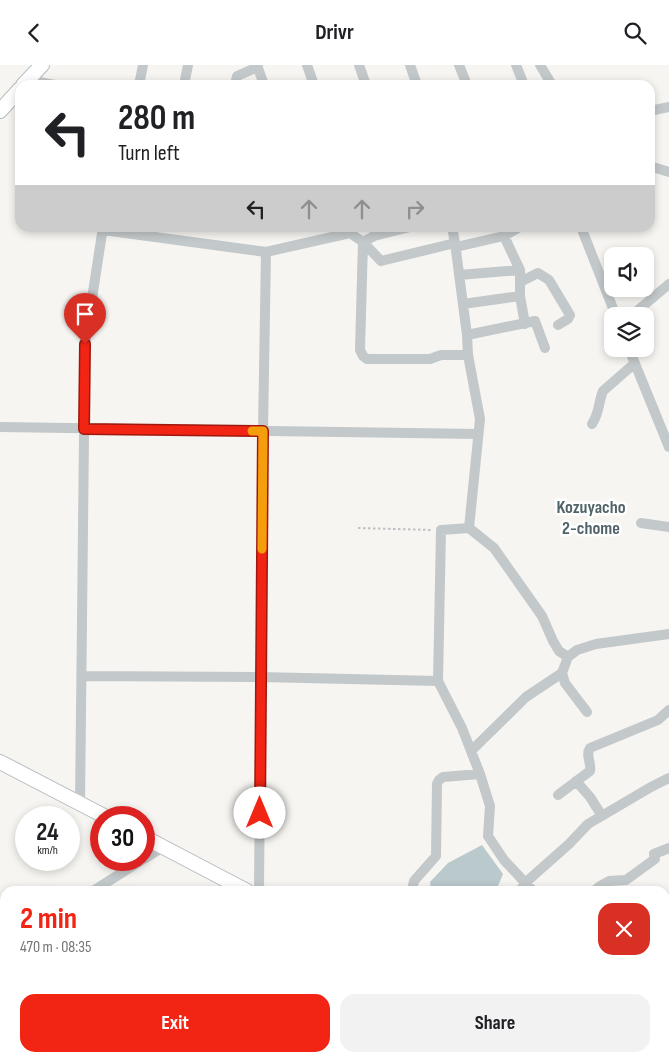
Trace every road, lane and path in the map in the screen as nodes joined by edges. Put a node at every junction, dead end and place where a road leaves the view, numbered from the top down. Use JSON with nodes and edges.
{"nodes":[{"id":1,"x":42,"y":65,"type":"edge"},
{"id":2,"x":143,"y":65,"type":"edge"},
{"id":3,"x":188,"y":65,"type":"edge"},
{"id":4,"x":307,"y":65,"type":"edge"},
{"id":5,"x":359,"y":65,"type":"edge"},
{"id":6,"x":410,"y":65,"type":"edge"},
{"id":7,"x":459,"y":65,"type":"edge"},
{"id":8,"x":516,"y":65,"type":"edge"},
{"id":9,"x":540,"y":65,"type":"edge"},
{"id":10,"x":258,"y":66,"type":"edge"},
{"id":11,"x":28,"y":80,"type":"edge"},
{"id":12,"x":140,"y":80,"type":"edge"},
{"id":13,"x":185,"y":80,"type":"edge"},
{"id":14,"x":236,"y":80,"type":"edge"},
{"id":15,"x":262,"y":80,"type":"edge"},
{"id":16,"x":312,"y":80,"type":"edge"},
{"id":17,"x":364,"y":80,"type":"edge"},
{"id":18,"x":415,"y":80,"type":"edge"},
{"id":19,"x":465,"y":80,"type":"edge"},
{"id":20,"x":522,"y":80,"type":"edge"},
{"id":21,"x":549,"y":80,"type":"edge"},
{"id":22,"x":5,"y":98,"type":"edge"},
{"id":23,"x":669,"y":107,"type":"edge"},
{"id":24,"x":655,"y":110,"type":"edge"},
{"id":25,"x":0,"y":111,"type":"edge"},
{"id":26,"x":655,"y":168,"type":"edge"},
{"id":27,"x":669,"y":172,"type":"edge"},
{"id":28,"x":103,"y":232,"type":"edge"},
{"id":29,"x":124,"y":232,"type":"edge"},
{"id":30,"x":172,"y":232,"type":"edge"},
{"id":31,"x":390,"y":232,"type":"edge"},
{"id":32,"x":453,"y":232,"type":"edge"},
{"id":33,"x":512,"y":232,"type":"edge"},
{"id":34,"x":584,"y":232,"type":"edge"},
{"id":35,"x":504,"y":237,"type":"junction"},
{"id":36,"x":172,"y":239,"type":"junction"},
{"id":37,"x":363,"y":242,"type":"junction"},
{"id":38,"x":456,"y":245,"type":"junction"},
{"id":39,"x":266,"y":252,"type":"junction"},
{"id":40,"x":520,"y":270,"type":"junction"},
{"id":41,"x":459,"y":275,"type":"junction"},
{"id":42,"x":520,"y":282,"type":"junction"},
{"id":43,"x":669,"y":284,"type":"edge"},
{"id":44,"x":520,"y":296,"type":"junction"},
{"id":45,"x":463,"y":304,"type":"junction"},
{"id":46,"x":613,"y":307,"type":"edge"},
{"id":47,"x":642,"y":307,"type":"edge"},
{"id":48,"x":526,"y":324,"type":"junction"},
{"id":49,"x":558,"y":325,"type":"dead end"},
{"id":50,"x":467,"y":335,"type":"junction"},
{"id":51,"x":545,"y":348,"type":"dead end"},
{"id":52,"x":468,"y":355,"type":"junction"},
{"id":53,"x":632,"y":357,"type":"edge"},
{"id":54,"x":635,"y":363,"type":"junction"},
{"id":55,"x":592,"y":424,"type":"dead end"},
{"id":56,"x":0,"y":427,"type":"edge"},
{"id":57,"x":84,"y":429,"type":"junction"},
{"id":58,"x":263,"y":431,"type":"junction"},
{"id":59,"x":478,"y":434,"type":"junction"},
{"id":60,"x":669,"y":447,"type":"edge"},
{"id":61,"x":642,"y":523,"type":"dead end"},
{"id":62,"x":669,"y":527,"type":"edge"},
{"id":63,"x":358,"y":528,"type":"dead end"},
{"id":64,"x":469,"y":529,"type":"junction"},
{"id":65,"x":442,"y":530,"type":"junction"},
{"id":66,"x":669,"y":634,"type":"edge"},
{"id":67,"x":568,"y":657,"type":"junction"},
{"id":68,"x":562,"y":673,"type":"junction"},
{"id":69,"x":82,"y":676,"type":"junction"},
{"id":70,"x":260,"y":677,"type":"junction"},
{"id":71,"x":438,"y":681,"type":"junction"},
{"id":72,"x":669,"y":711,"type":"edge"},
{"id":73,"x":587,"y":712,"type":"dead end"},
{"id":74,"x":471,"y":751,"type":"junction"},
{"id":75,"x":0,"y":762,"type":"edge"},
{"id":76,"x":480,"y":774,"type":"junction"},
{"id":77,"x":669,"y":778,"type":"edge"},
{"id":78,"x":576,"y":781,"type":"junction"},
{"id":79,"x":558,"y":795,"type":"dead end"},
{"id":80,"x":80,"y":804,"type":"junction"},
{"id":81,"x":90,"y":809,"type":"edge"},
{"id":82,"x":602,"y":816,"type":"junction"},
{"id":83,"x":155,"y":843,"type":"edge"},
{"id":84,"x":163,"y":847,"type":"junction"},
{"id":85,"x":669,"y":848,"type":"edge"},
{"id":86,"x":155,"y":852,"type":"edge"},
{"id":87,"x":124,"y":871,"type":"edge"},
{"id":88,"x":101,"y":886,"type":"edge"},
{"id":89,"x":237,"y":886,"type":"edge"},
{"id":90,"x":259,"y":886,"type":"edge"},
{"id":91,"x":413,"y":886,"type":"edge"},
{"id":92,"x":521,"y":886,"type":"edge"},
{"id":93,"x":523,"y":886,"type":"edge"},
{"id":94,"x":600,"y":886,"type":"edge"}],
"edges":[{"from":1,"to":11,"type":"street"},
{"from":2,"to":12,"type":"street"},
{"from":3,"to":13,"type":"street"},
{"from":4,"to":16,"type":"street"},
{"from":5,"to":17,"type":"street"},
{"from":6,"to":18,"type":"street"},
{"from":7,"to":19,"type":"street"},
{"from":8,"to":20,"type":"street"},
{"from":9,"to":21,"type":"street"},
{"from":10,"to":14,"type":"street"},
{"from":10,"to":15,"type":"street"},
{"from":22,"to":25,"type":"street"},
{"from":23,"to":24,"type":"street"},
{"from":26,"to":27,"type":"street"},
{"from":28,"to":57,"type":"street"},
{"from":29,"to":36,"type":"street"},
{"from":30,"to":36,"type":"street"},
{"from":31,"to":37,"type":"street"},
{"from":32,"to":38,"type":"street"},
{"from":33,"to":35,"type":"street"},
{"from":34,"to":46,"type":"street"},
{"from":35,"to":38,"type":"street"},
{"from":35,"to":40,"type":"street"},
{"from":36,"to":39,"type":"street"},
{"from":37,"to":38,"type":"street"},
{"from":37,"to":39,"type":"street"},
{"from":37,"to":52,"type":"street"},
{"from":38,"to":41,"type":"street"},
{"from":39,"to":58,"type":"street"},
{"from":40,"to":41,"type":"street"},
{"from":40,"to":42,"type":"street"},
{"from":41,"to":45,"type":"street"},
{"from":42,"to":44,"type":"street"},
{"from":42,"to":49,"type":"street"},
{"from":43,"to":47,"type":"street"},
{"from":44,"to":45,"type":"street"},
{"from":44,"to":48,"type":"street"},
{"from":45,"to":50,"type":"street"},
{"from":48,"to":50,"type":"street"},
{"from":48,"to":51,"type":"street"},
{"from":50,"to":52,"type":"street"},
{"from":52,"to":59,"type":"street"},
{"from":53,"to":54,"type":"street"},
{"from":54,"to":55,"type":"street"},
{"from":54,"to":60,"type":"street"},
{"from":56,"to":57,"type":"street"},
{"from":57,"to":58,"type":"street"},
{"from":57,"to":69,"type":"street"},
{"from":58,"to":59,"type":"street"},
{"from":58,"to":70,"type":"street"},
{"from":59,"to":64,"type":"street"},
{"from":61,"to":62,"type":"street"},
{"from":63,"to":65,"type":"path"},
{"from":64,"to":65,"type":"street"},
{"from":64,"to":67,"type":"street"},
{"from":65,"to":71,"type":"street"},
{"from":66,"to":67,"type":"street"},
{"from":67,"to":68,"type":"street"},
{"from":68,"to":73,"type":"street"},
{"from":68,"to":74,"type":"street"},
{"from":69,"to":70,"type":"street"},
{"from":69,"to":80,"type":"street"},
{"from":70,"to":71,"type":"street"},
{"from":70,"to":90,"type":"street"},
{"from":71,"to":74,"type":"street"},
{"from":72,"to":78,"type":"street"},
{"from":74,"to":76,"type":"street"},
{"from":75,"to":80,"type":"street"},
{"from":76,"to":91,"type":"street"},
{"from":76,"to":92,"type":"street"},
{"from":77,"to":82,"type":"street"},
{"from":78,"to":79,"type":"street"},
{"from":78,"to":82,"type":"street"},
{"from":80,"to":81,"type":"street"},
{"from":82,"to":93,"type":"street"},
{"from":83,"to":84,"type":"street"},
{"from":84,"to":86,"type":"street"},
{"from":84,"to":89,"type":"street"},
{"from":85,"to":94,"type":"street"},
{"from":87,"to":88,"type":"street"}]}
